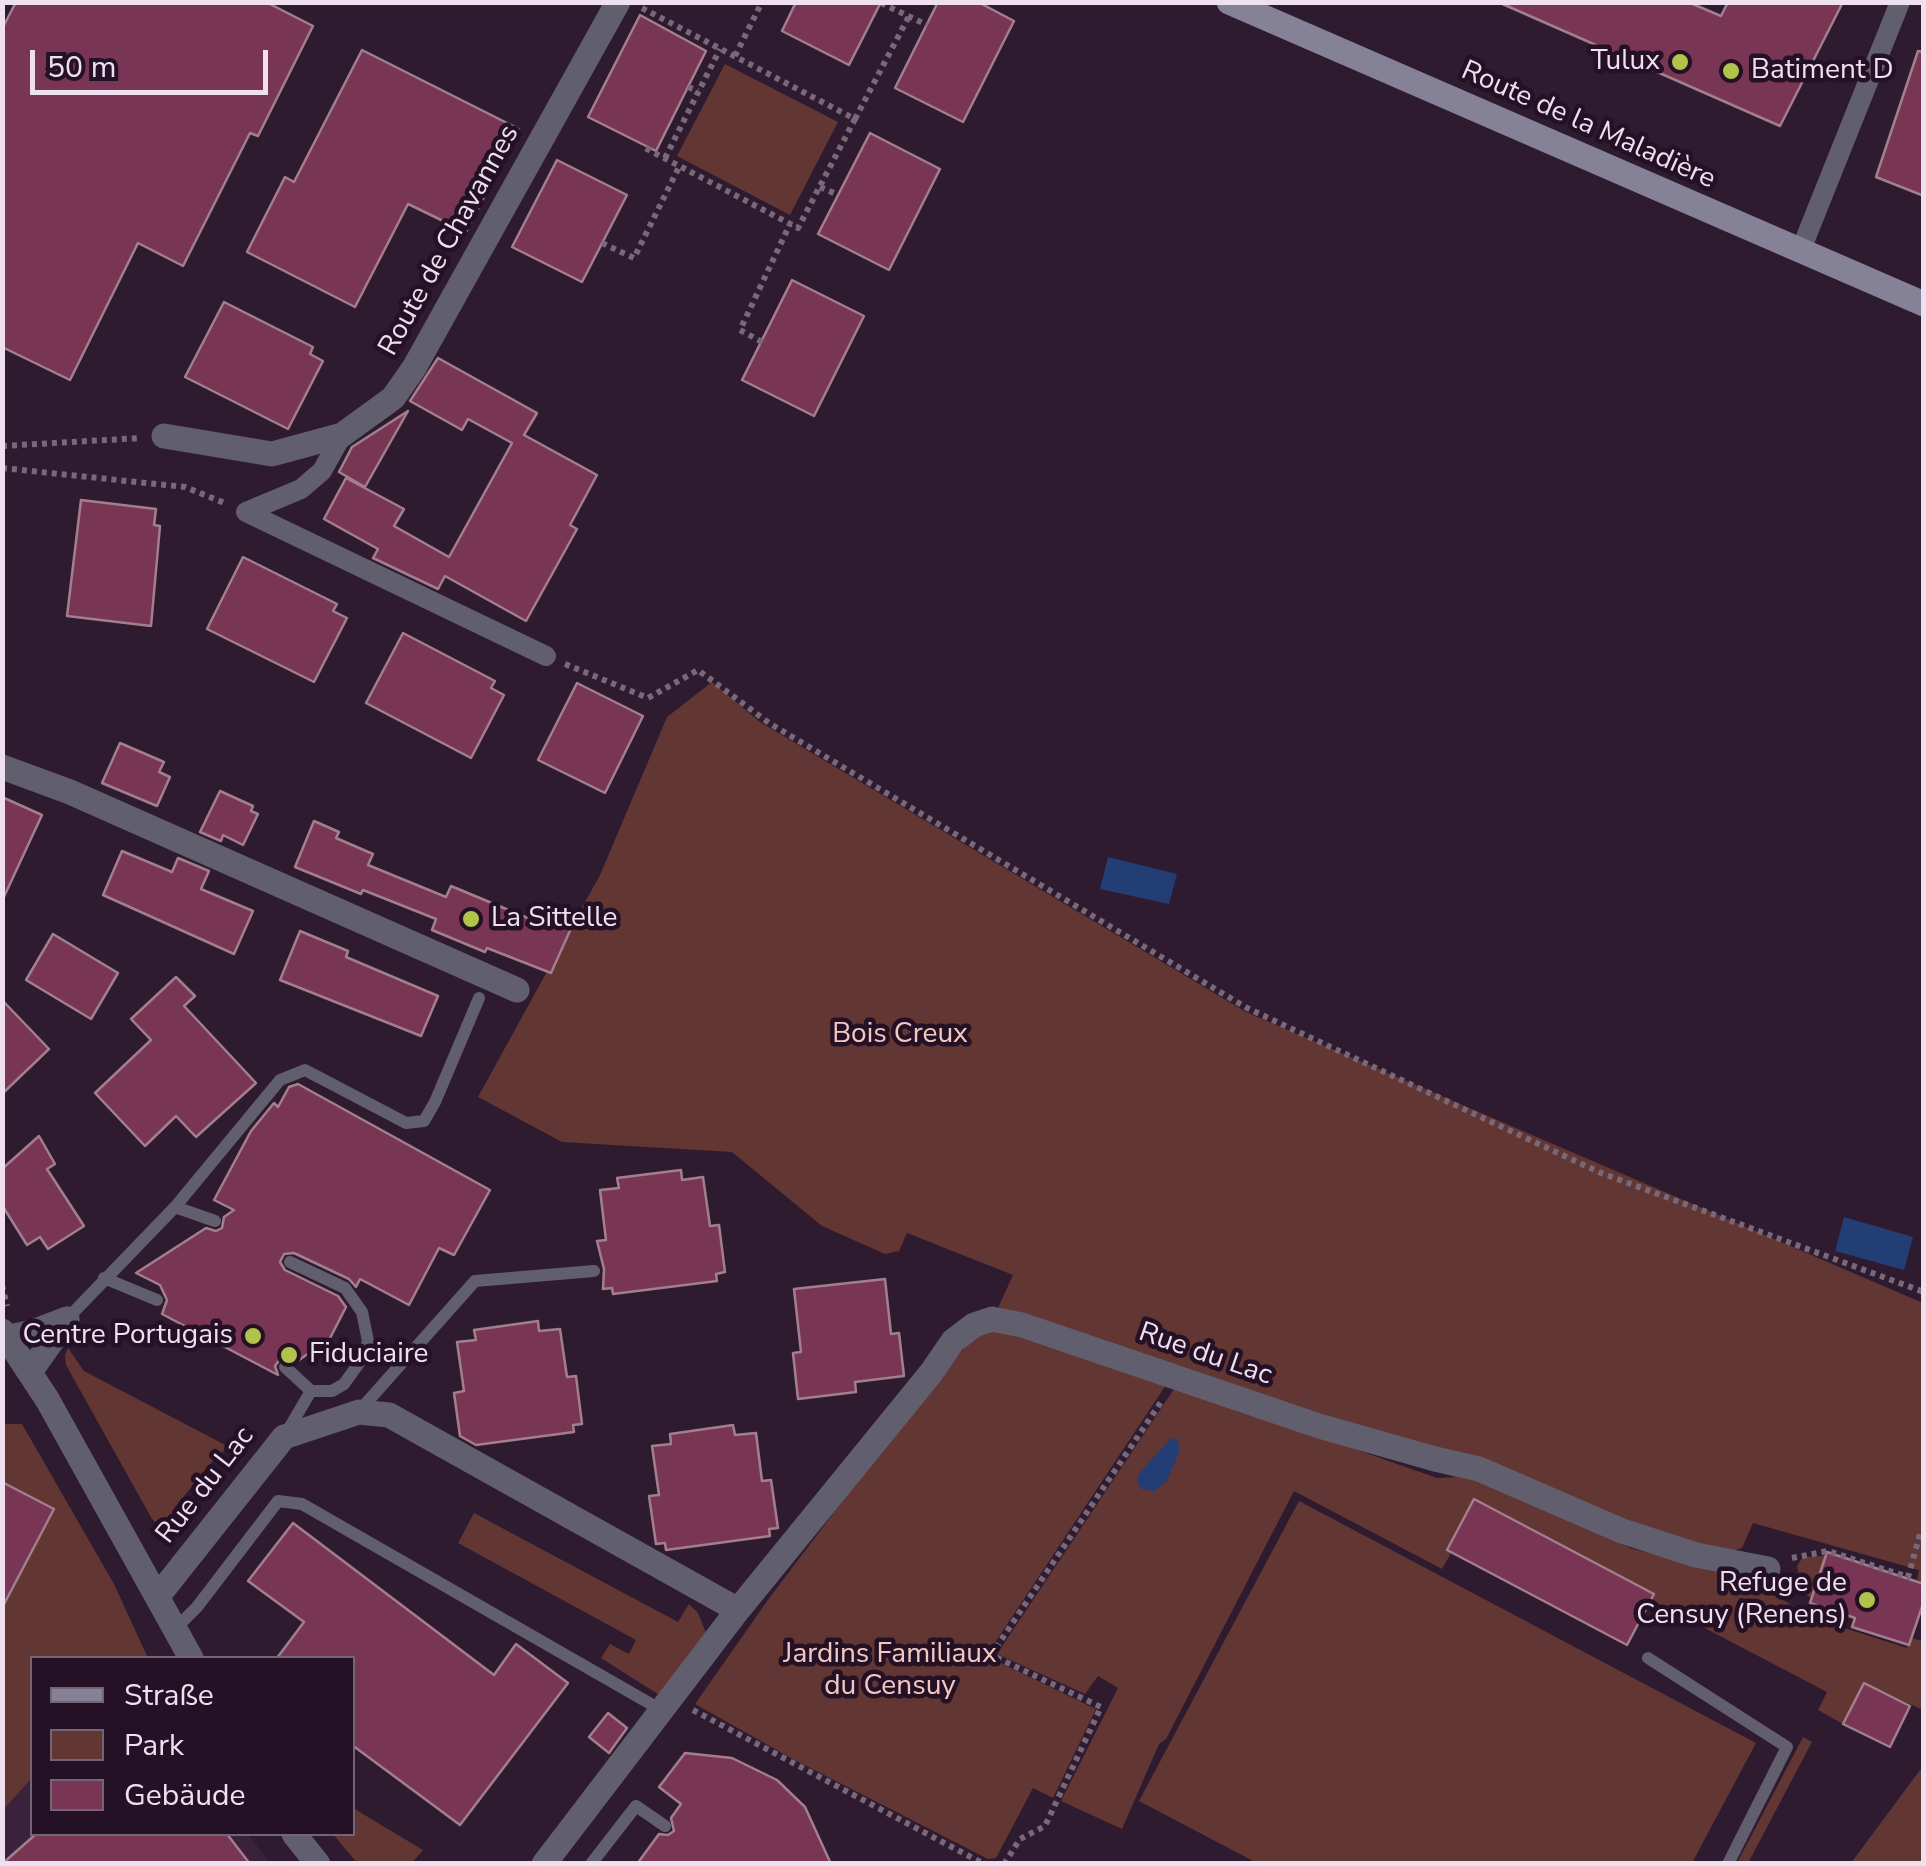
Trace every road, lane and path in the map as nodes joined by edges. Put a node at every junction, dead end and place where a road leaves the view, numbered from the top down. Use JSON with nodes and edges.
{"nodes":[{"id":1,"x":618,"y":2,"type":"edge"},
{"id":2,"x":632,"y":2,"type":"edge"},
{"id":3,"x":762,"y":2,"type":"edge"},
{"id":4,"x":1229,"y":2,"type":"edge"},
{"id":5,"x":1900,"y":2,"type":"edge"},
{"id":6,"x":881,"y":3,"type":"edge"},
{"id":7,"x":909,"y":16,"type":"junction"},
{"id":8,"x":927,"y":25,"type":"dead end"},
{"id":9,"x":720,"y":48,"type":"junction"},
{"id":10,"x":735,"y":56,"type":"junction"},
{"id":11,"x":688,"y":87,"type":"dead end"},
{"id":12,"x":698,"y":91,"type":"junction"},
{"id":13,"x":856,"y":119,"type":"junction"},
{"id":14,"x":645,"y":148,"type":"dead end"},
{"id":15,"x":665,"y":158,"type":"junction"},
{"id":16,"x":679,"y":167,"type":"junction"},
{"id":17,"x":820,"y":187,"type":"junction"},
{"id":18,"x":838,"y":196,"type":"dead end"},
{"id":19,"x":790,"y":224,"type":"junction"},
{"id":20,"x":602,"y":243,"type":"dead end"},
{"id":21,"x":1800,"y":252,"type":"junction"},
{"id":22,"x":1924,"y":304,"type":"edge"},
{"id":23,"x":762,"y":342,"type":"dead end"},
{"id":24,"x":342,"y":435,"type":"junction"},
{"id":25,"x":164,"y":436,"type":"joint"},
{"id":26,"x":2,"y":446,"type":"edge"},
{"id":27,"x":2,"y":468,"type":"edge"},
{"id":28,"x":246,"y":512,"type":"junction"},
{"id":29,"x":546,"y":656,"type":"joint"},
{"id":30,"x":2,"y":767,"type":"edge"},
{"id":31,"x":517,"y":990,"type":"dead end"},
{"id":32,"x":479,"y":998,"type":"dead end"},
{"id":33,"x":175,"y":1207,"type":"junction"},
{"id":34,"x":215,"y":1221,"type":"dead end"},
{"id":35,"x":290,"y":1262,"type":"dead end"},
{"id":36,"x":594,"y":1272,"type":"dead end"},
{"id":37,"x":104,"y":1278,"type":"junction"},
{"id":38,"x":1924,"y":1292,"type":"edge"},
{"id":39,"x":158,"y":1300,"type":"dead end"},
{"id":40,"x":67,"y":1319,"type":"junction"},
{"id":41,"x":6,"y":1334,"type":"edge"},
{"id":42,"x":285,"y":1367,"type":"dead end"},
{"id":43,"x":30,"y":1372,"type":"junction"},
{"id":44,"x":1177,"y":1377,"type":"junction"},
{"id":45,"x":311,"y":1391,"type":"junction"},
{"id":46,"x":358,"y":1412,"type":"junction"},
{"id":47,"x":284,"y":1437,"type":"junction"},
{"id":48,"x":1924,"y":1535,"type":"edge"},
{"id":49,"x":1768,"y":1569,"type":"joint"},
{"id":50,"x":158,"y":1596,"type":"junction"},
{"id":51,"x":738,"y":1610,"type":"junction"},
{"id":52,"x":175,"y":1629,"type":"junction"},
{"id":53,"x":190,"y":1656,"type":"edge"},
{"id":54,"x":1648,"y":1658,"type":"dead end"},
{"id":55,"x":667,"y":1705,"type":"junction"},
{"id":56,"x":665,"y":1826,"type":"dead end"},
{"id":57,"x":296,"y":1836,"type":"edge"},
{"id":58,"x":318,"y":1864,"type":"edge"},
{"id":59,"x":544,"y":1864,"type":"edge"},
{"id":60,"x":592,"y":1864,"type":"edge"},
{"id":61,"x":984,"y":1864,"type":"edge"},
{"id":62,"x":1004,"y":1864,"type":"edge"},
{"id":63,"x":1728,"y":1864,"type":"edge"}],
"edges":[{"from":1,"to":24,"type":"street","name":"Route de Chavannes"},
{"from":2,"to":9,"type":"path"},
{"from":3,"to":10,"type":"path"},
{"from":4,"to":21,"type":"main road","name":"Route de la Maladière"},
{"from":5,"to":21,"type":"street"},
{"from":6,"to":7,"type":"path"},
{"from":7,"to":8,"type":"path"},
{"from":7,"to":13,"type":"path"},
{"from":9,"to":10,"type":"path"},
{"from":9,"to":12,"type":"path"},
{"from":10,"to":13,"type":"path"},
{"from":11,"to":12,"type":"path"},
{"from":12,"to":15,"type":"path"},
{"from":13,"to":17,"type":"path"},
{"from":14,"to":15,"type":"path"},
{"from":15,"to":16,"type":"path"},
{"from":16,"to":19,"type":"path"},
{"from":16,"to":20,"type":"path"},
{"from":17,"to":18,"type":"path"},
{"from":17,"to":19,"type":"path"},
{"from":19,"to":23,"type":"path"},
{"from":21,"to":22,"type":"main road","name":"Route de la Maladière"},
{"from":24,"to":25,"type":"street","name":"Route de Chavannes"},
{"from":24,"to":28,"type":"street"},
{"from":25,"to":26,"type":"path"},
{"from":27,"to":28,"type":"path"},
{"from":28,"to":29,"type":"street"},
{"from":29,"to":38,"type":"path"},
{"from":30,"to":31,"type":"street"},
{"from":32,"to":33,"type":"lane"},
{"from":33,"to":34,"type":"lane"},
{"from":33,"to":37,"type":"lane"},
{"from":35,"to":45,"type":"lane"},
{"from":36,"to":46,"type":"lane"},
{"from":37,"to":39,"type":"lane"},
{"from":37,"to":40,"type":"lane"},
{"from":40,"to":41,"type":"street"},
{"from":40,"to":43,"type":"street"},
{"from":41,"to":43,"type":"street","name":"Rue du Lac"},
{"from":42,"to":45,"type":"lane"},
{"from":43,"to":50,"type":"street","name":"Rue du Lac"},
{"from":44,"to":49,"type":"street","name":"Rue du Lac"},
{"from":44,"to":51,"type":"street","name":"Rue du Lac"},
{"from":44,"to":62,"type":"path"},
{"from":45,"to":47,"type":"lane"},
{"from":46,"to":47,"type":"street","name":"Rue du Lac"},
{"from":46,"to":51,"type":"street"},
{"from":47,"to":50,"type":"street","name":"Rue du Lac"},
{"from":48,"to":49,"type":"path"},
{"from":50,"to":52,"type":"street","name":"Rue du Lac"},
{"from":51,"to":55,"type":"street","name":"Rue du Lac"},
{"from":52,"to":53,"type":"street","name":"Rue du Lac"},
{"from":52,"to":55,"type":"lane"},
{"from":54,"to":63,"type":"lane"},
{"from":55,"to":59,"type":"street","name":"Rue du Lac"},
{"from":55,"to":61,"type":"path"},
{"from":56,"to":60,"type":"lane"},
{"from":57,"to":58,"type":"street"}]}
